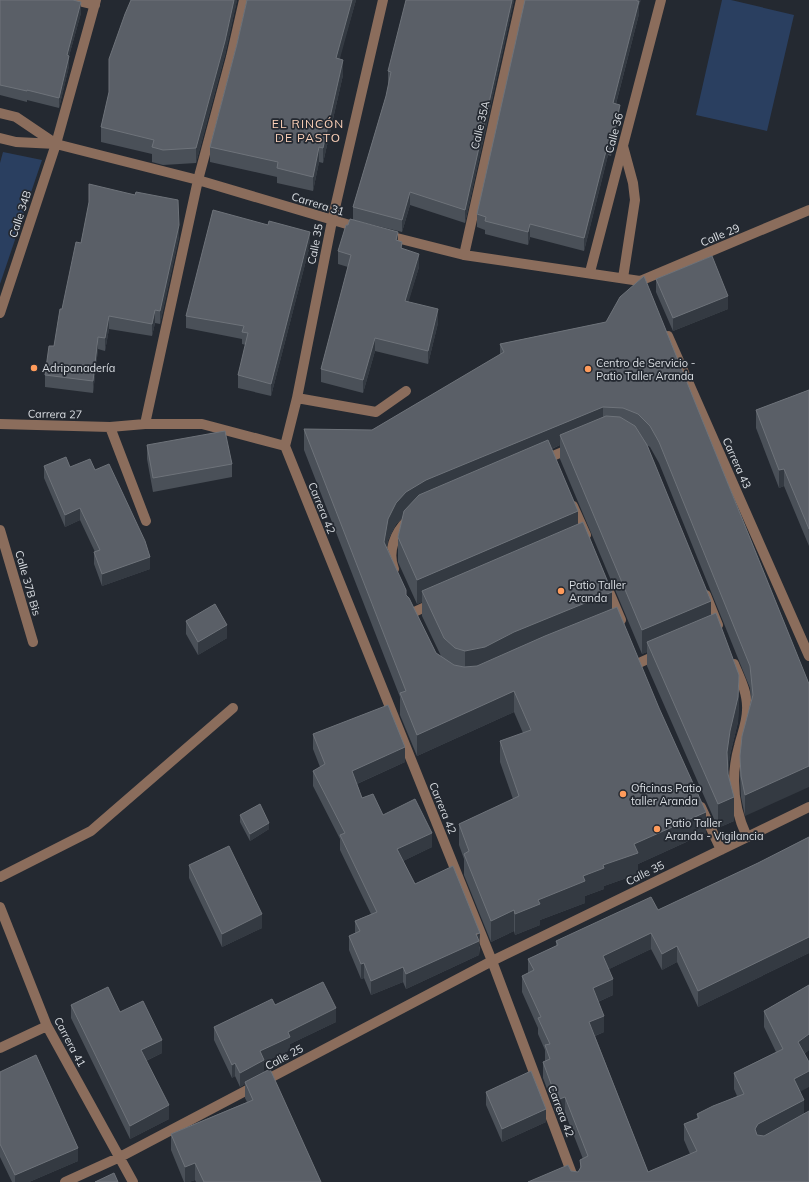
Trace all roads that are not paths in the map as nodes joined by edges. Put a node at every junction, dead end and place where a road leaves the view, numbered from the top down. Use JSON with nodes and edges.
{"nodes":[{"id":1,"x":74,"y":0,"type":"edge"},
{"id":2,"x":244,"y":0,"type":"edge"},
{"id":3,"x":383,"y":0,"type":"edge"},
{"id":4,"x":521,"y":0,"type":"edge"},
{"id":5,"x":661,"y":0,"type":"edge"},
{"id":6,"x":96,"y":2,"type":"edge"},
{"id":7,"x":0,"y":112,"type":"edge"},
{"id":8,"x":0,"y":138,"type":"edge"},
{"id":9,"x":56,"y":144,"type":"junction"},
{"id":10,"x":623,"y":146,"type":"junction"},
{"id":11,"x":198,"y":180,"type":"junction"},
{"id":12,"x":809,"y":210,"type":"edge"},
{"id":13,"x":332,"y":221,"type":"junction"},
{"id":14,"x":464,"y":254,"type":"junction"},
{"id":15,"x":590,"y":272,"type":"junction"},
{"id":16,"x":623,"y":278,"type":"junction"},
{"id":17,"x":642,"y":284,"type":"joint"},
{"id":18,"x":0,"y":314,"type":"edge"},
{"id":19,"x":665,"y":329,"type":"edge"},
{"id":20,"x":406,"y":391,"type":"dead end"},
{"id":21,"x":297,"y":398,"type":"junction"},
{"id":22,"x":0,"y":424,"type":"edge"},
{"id":23,"x":145,"y":424,"type":"junction"},
{"id":24,"x":110,"y":427,"type":"junction"},
{"id":25,"x":582,"y":444,"type":"edge"},
{"id":26,"x":284,"y":446,"type":"junction"},
{"id":27,"x":531,"y":465,"type":"edge"},
{"id":28,"x":569,"y":497,"type":"edge"},
{"id":29,"x":418,"y":514,"type":"edge"},
{"id":30,"x":146,"y":521,"type":"dead end"},
{"id":31,"x":0,"y":530,"type":"edge"},
{"id":32,"x":585,"y":541,"type":"edge"},
{"id":33,"x":398,"y":578,"type":"edge"},
{"id":34,"x":604,"y":579,"type":"edge"},
{"id":35,"x":702,"y":585,"type":"edge"},
{"id":36,"x":441,"y":600,"type":"edge"},
{"id":37,"x":412,"y":612,"type":"edge"},
{"id":38,"x":608,"y":625,"type":"edge"},
{"id":39,"x":718,"y":631,"type":"edge"},
{"id":40,"x":33,"y":642,"type":"dead end"},
{"id":41,"x":666,"y":652,"type":"edge"},
{"id":42,"x":731,"y":656,"type":"edge"},
{"id":43,"x":809,"y":656,"type":"edge"},
{"id":44,"x":639,"y":663,"type":"edge"},
{"id":45,"x":232,"y":708,"type":"dead end"},
{"id":46,"x":696,"y":796,"type":"edge"},
{"id":47,"x":809,"y":807,"type":"edge"},
{"id":48,"x":747,"y":837,"type":"junction"},
{"id":49,"x":721,"y":850,"type":"junction"},
{"id":50,"x":0,"y":877,"type":"edge"},
{"id":51,"x":0,"y":907,"type":"edge"},
{"id":52,"x":492,"y":961,"type":"junction"},
{"id":53,"x":47,"y":1026,"type":"junction"},
{"id":54,"x":0,"y":1048,"type":"edge"},
{"id":55,"x":120,"y":1156,"type":"junction"},
{"id":56,"x":65,"y":1182,"type":"edge"},
{"id":57,"x":133,"y":1182,"type":"edge"},
{"id":58,"x":575,"y":1182,"type":"edge"}],
"edges":[{"from":1,"to":6,"type":"street"},
{"from":2,"to":11,"type":"street"},
{"from":3,"to":13,"type":"street","name":"Calle 35"},
{"from":4,"to":14,"type":"street","name":"Calle 35A"},
{"from":5,"to":10,"type":"street","name":"Calle 36"},
{"from":6,"to":9,"type":"street","name":"Calle 34B"},
{"from":7,"to":9,"type":"street","name":"Carrera 31"},
{"from":8,"to":9,"type":"street"},
{"from":9,"to":11,"type":"street","name":"Carrera 31"},
{"from":9,"to":18,"type":"street","name":"Calle 34B"},
{"from":10,"to":15,"type":"street","name":"Calle 36"},
{"from":10,"to":16,"type":"street"},
{"from":11,"to":13,"type":"street","name":"Carrera 31"},
{"from":11,"to":23,"type":"street"},
{"from":12,"to":17,"type":"street","name":"Calle 29"},
{"from":13,"to":14,"type":"street","name":"Carrera 31"},
{"from":13,"to":21,"type":"street","name":"Calle 35"},
{"from":14,"to":15,"type":"street","name":"Carrera 31"},
{"from":15,"to":16,"type":"street","name":"Carrera 31"},
{"from":16,"to":17,"type":"street","name":"Carrera 31"},
{"from":19,"to":43,"type":"street","name":"Carrera 43"},
{"from":20,"to":21,"type":"street"},
{"from":21,"to":26,"type":"street","name":"Calle 35"},
{"from":22,"to":24,"type":"street","name":"Carrera 27"},
{"from":23,"to":24,"type":"street","name":"Carrera 27"},
{"from":23,"to":26,"type":"street","name":"Carrera 27"},
{"from":24,"to":30,"type":"street"},
{"from":25,"to":27,"type":"street"},
{"from":26,"to":52,"type":"street","name":"Carrera 42"},
{"from":28,"to":32,"type":"street"},
{"from":29,"to":33,"type":"street"},
{"from":31,"to":40,"type":"street","name":"Calle 37B Bis"},
{"from":34,"to":38,"type":"street"},
{"from":35,"to":39,"type":"street"},
{"from":36,"to":37,"type":"street"},
{"from":41,"to":44,"type":"street"},
{"from":42,"to":48,"type":"street"},
{"from":45,"to":50,"type":"street"},
{"from":46,"to":49,"type":"street"},
{"from":47,"to":48,"type":"street","name":"Calle 35"},
{"from":48,"to":49,"type":"street","name":"Calle 35"},
{"from":49,"to":52,"type":"street","name":"Calle 35"},
{"from":51,"to":53,"type":"street","name":"Carrera 41"},
{"from":52,"to":55,"type":"street","name":"Calle 25"},
{"from":52,"to":58,"type":"street","name":"Carrera 42"},
{"from":53,"to":54,"type":"street"},
{"from":53,"to":55,"type":"street","name":"Carrera 41"},
{"from":55,"to":56,"type":"street","name":"Calle 25"},
{"from":55,"to":57,"type":"street","name":"Carrera 41"}]}
